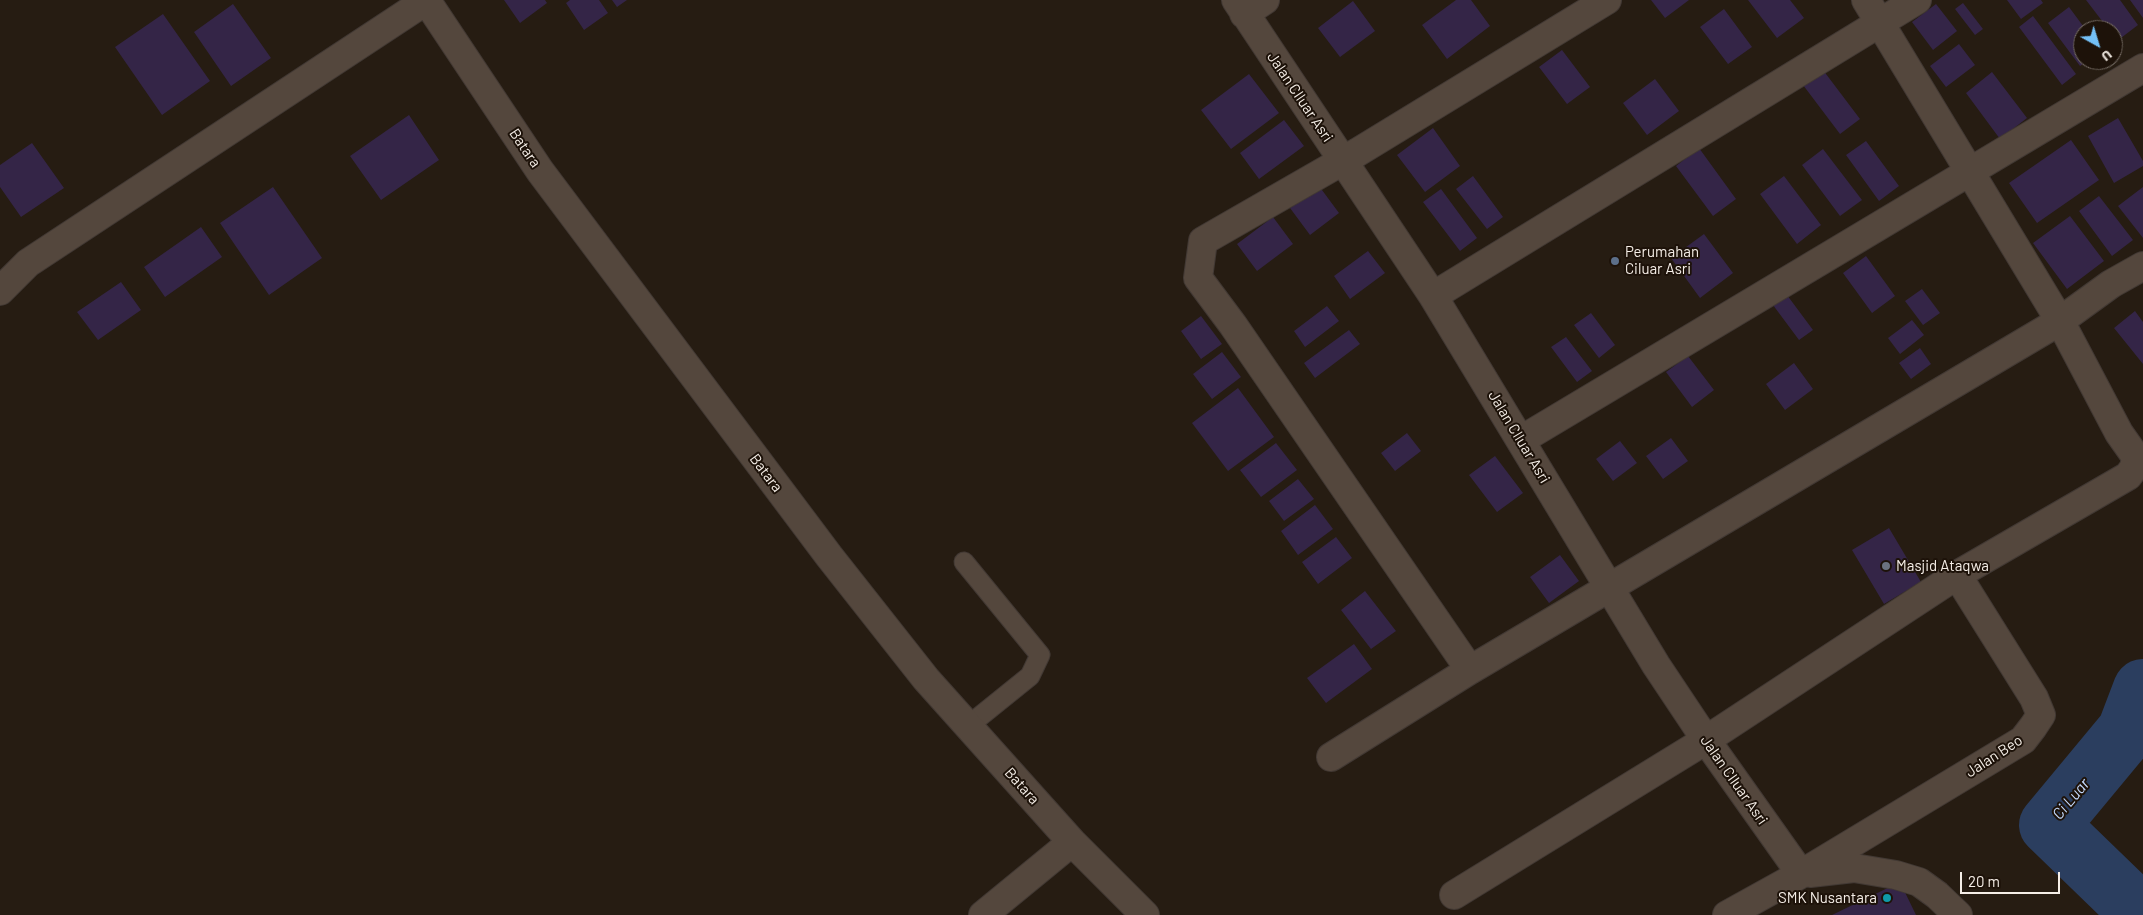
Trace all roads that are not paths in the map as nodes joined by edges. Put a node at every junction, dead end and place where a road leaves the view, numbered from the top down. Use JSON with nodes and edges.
{"nodes":[{"id":1,"x":426,"y":0,"type":"edge"},
{"id":2,"x":1607,"y":0,"type":"edge"},
{"id":3,"x":1917,"y":0,"type":"edge"},
{"id":4,"x":1248,"y":4,"type":"edge"},
{"id":5,"x":1873,"y":11,"type":"edge"},
{"id":6,"x":2143,"y":68,"type":"edge"},
{"id":7,"x":1343,"y":160,"type":"junction"},
{"id":8,"x":1970,"y":171,"type":"junction"},
{"id":9,"x":2143,"y":266,"type":"edge"},
{"id":10,"x":0,"y":291,"type":"edge"},
{"id":11,"x":1433,"y":296,"type":"junction"},
{"id":12,"x":2060,"y":321,"type":"junction"},
{"id":13,"x":1521,"y":440,"type":"junction"},
{"id":14,"x":964,"y":562,"type":"dead end"},
{"id":15,"x":1957,"y":575,"type":"junction"},
{"id":16,"x":1610,"y":589,"type":"junction"},
{"id":17,"x":1470,"y":670,"type":"junction"},
{"id":18,"x":968,"y":726,"type":"junction"},
{"id":19,"x":1706,"y":740,"type":"junction"},
{"id":20,"x":1331,"y":756,"type":"dead end"},
{"id":21,"x":1072,"y":842,"type":"junction"},
{"id":22,"x":1802,"y":874,"type":"junction"},
{"id":23,"x":1454,"y":895,"type":"dead end"},
{"id":24,"x":983,"y":915,"type":"edge"},
{"id":25,"x":1145,"y":915,"type":"edge"},
{"id":26,"x":1727,"y":915,"type":"edge"},
{"id":27,"x":1958,"y":915,"type":"edge"}],
"edges":[{"from":1,"to":10,"type":"street"},
{"from":1,"to":18,"type":"street","name":"Batara"},
{"from":2,"to":7,"type":"street"},
{"from":3,"to":5,"type":"street"},
{"from":4,"to":7,"type":"street","name":"Jalan CIluar Asri"},
{"from":5,"to":8,"type":"street"},
{"from":5,"to":11,"type":"street"},
{"from":6,"to":8,"type":"street"},
{"from":7,"to":11,"type":"street","name":"Jalan CIluar Asri"},
{"from":7,"to":17,"type":"street"},
{"from":8,"to":12,"type":"street"},
{"from":8,"to":13,"type":"street"},
{"from":9,"to":12,"type":"street"},
{"from":11,"to":13,"type":"street","name":"Jalan CIluar Asri"},
{"from":12,"to":15,"type":"street"},
{"from":12,"to":16,"type":"street"},
{"from":13,"to":16,"type":"street","name":"Jalan CIluar Asri"},
{"from":14,"to":18,"type":"lane"},
{"from":15,"to":19,"type":"street"},
{"from":15,"to":22,"type":"street","name":"Jalan Beo"},
{"from":16,"to":17,"type":"street"},
{"from":16,"to":19,"type":"street","name":"Jalan CIluar Asri"},
{"from":17,"to":20,"type":"street"},
{"from":18,"to":21,"type":"street","name":"Batara"},
{"from":19,"to":22,"type":"street","name":"Jalan CIluar Asri"},
{"from":19,"to":23,"type":"street"},
{"from":21,"to":24,"type":"street"},
{"from":21,"to":25,"type":"street","name":"Batara"},
{"from":22,"to":26,"type":"street"},
{"from":22,"to":27,"type":"street"}]}
